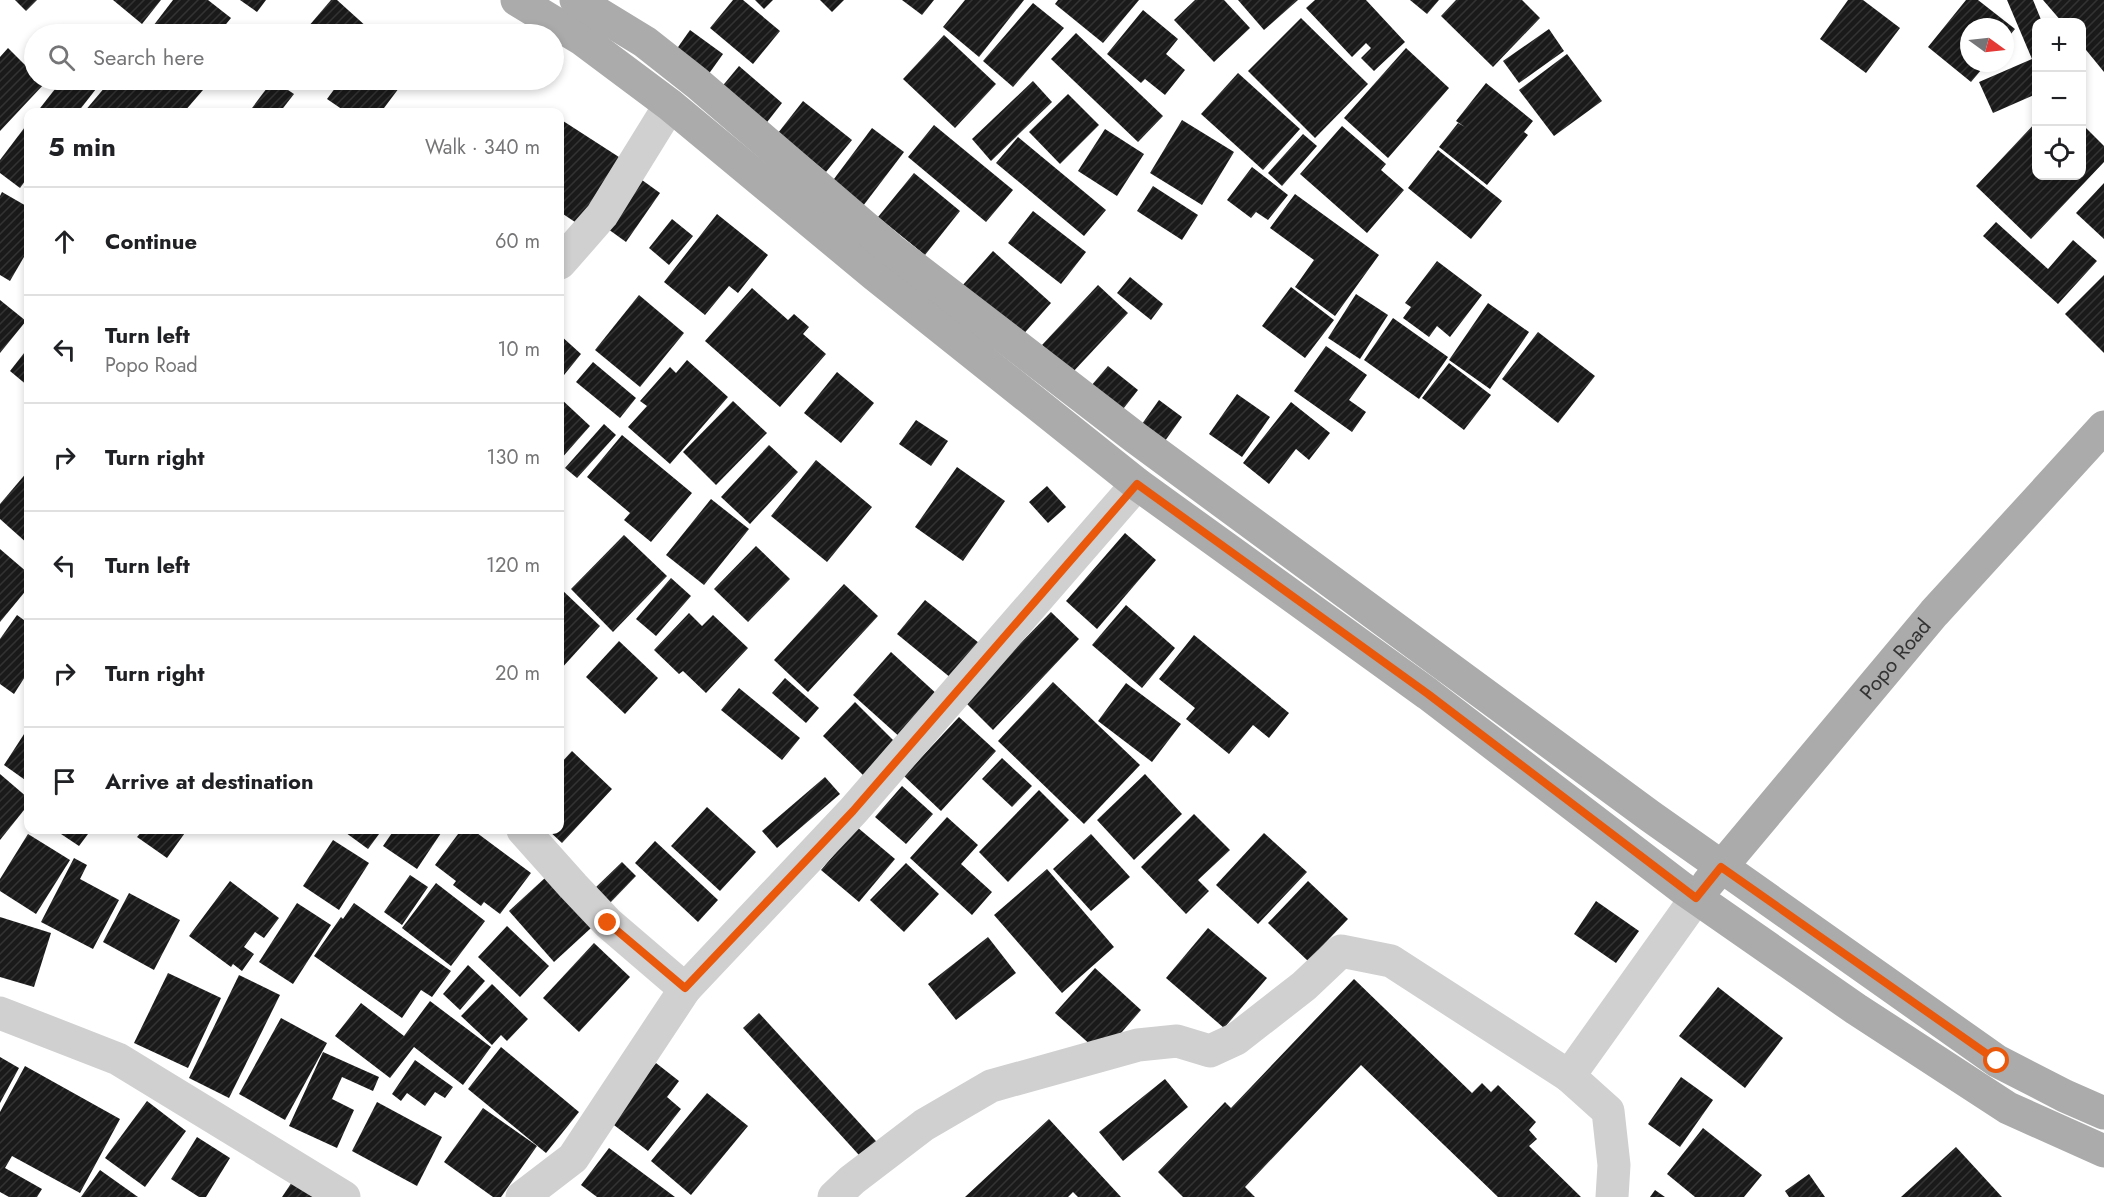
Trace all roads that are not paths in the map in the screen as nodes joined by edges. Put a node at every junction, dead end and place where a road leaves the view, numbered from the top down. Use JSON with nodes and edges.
{"nodes":[{"id":1,"x":517,"y":0,"type":"edge"},
{"id":2,"x":596,"y":5,"type":"edge"},
{"id":3,"x":557,"y":24,"type":"edge"},
{"id":4,"x":564,"y":28,"type":"edge"},
{"id":5,"x":670,"y":105,"type":"junction"},
{"id":6,"x":564,"y":258,"type":"edge"},
{"id":7,"x":2104,"y":427,"type":"edge"},
{"id":8,"x":1137,"y":484,"type":"junction"},
{"id":9,"x":527,"y":834,"type":"edge"},
{"id":10,"x":1721,"y":867,"type":"junction"},
{"id":11,"x":1696,"y":898,"type":"junction"},
{"id":12,"x":685,"y":988,"type":"junction"},
{"id":13,"x":0,"y":1013,"type":"edge"},
{"id":14,"x":1569,"y":1076,"type":"junction"},
{"id":15,"x":2104,"y":1113,"type":"edge"},
{"id":16,"x":2104,"y":1151,"type":"edge"},
{"id":17,"x":344,"y":1197,"type":"edge"},
{"id":18,"x":522,"y":1197,"type":"edge"},
{"id":19,"x":834,"y":1197,"type":"edge"},
{"id":20,"x":1612,"y":1197,"type":"edge"}],
"edges":[{"from":1,"to":3,"type":"main road"},
{"from":2,"to":10,"type":"main road"},
{"from":4,"to":5,"type":"main road"},
{"from":5,"to":6,"type":"street"},
{"from":5,"to":8,"type":"main road"},
{"from":7,"to":10,"type":"main road","name":"Popo Road"},
{"from":8,"to":11,"type":"main road"},
{"from":8,"to":12,"type":"street"},
{"from":9,"to":12,"type":"street"},
{"from":10,"to":11,"type":"main road","name":"Popo Road"},
{"from":10,"to":15,"type":"main road"},
{"from":11,"to":14,"type":"street"},
{"from":11,"to":16,"type":"main road"},
{"from":12,"to":18,"type":"street"},
{"from":13,"to":17,"type":"street"},
{"from":14,"to":19,"type":"street"},
{"from":14,"to":20,"type":"street"}]}
